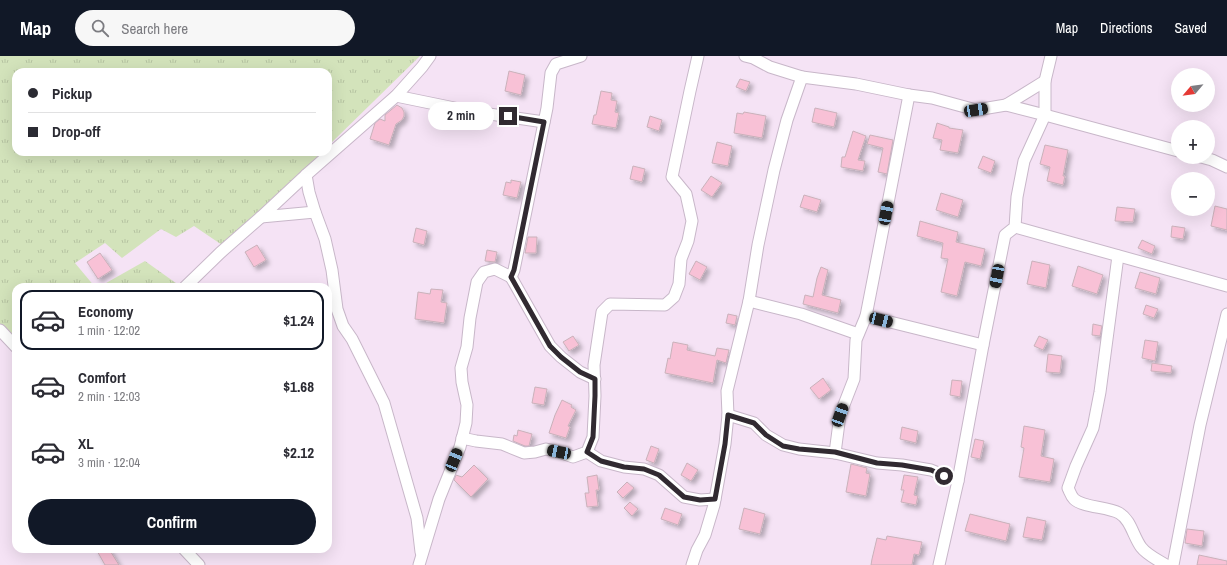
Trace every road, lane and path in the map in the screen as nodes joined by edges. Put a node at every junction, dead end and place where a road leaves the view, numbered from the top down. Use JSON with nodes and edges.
{"nodes":[{"id":1,"x":430,"y":56,"type":"edge"},
{"id":2,"x":581,"y":56,"type":"edge"},
{"id":3,"x":698,"y":56,"type":"edge"},
{"id":4,"x":745,"y":56,"type":"edge"},
{"id":5,"x":1051,"y":56,"type":"edge"},
{"id":6,"x":802,"y":77,"type":"junction"},
{"id":7,"x":1045,"y":82,"type":"junction"},
{"id":8,"x":908,"y":95,"type":"junction"},
{"id":9,"x":396,"y":96,"type":"junction"},
{"id":10,"x":1006,"y":105,"type":"junction"},
{"id":11,"x":1045,"y":115,"type":"junction"},
{"id":12,"x":544,"y":122,"type":"junction"},
{"id":13,"x":1171,"y":149,"type":"edge"},
{"id":14,"x":332,"y":152,"type":"edge"},
{"id":15,"x":328,"y":156,"type":"edge"},
{"id":16,"x":1215,"y":161,"type":"edge"},
{"id":17,"x":1227,"y":167,"type":"edge"},
{"id":18,"x":306,"y":175,"type":"junction"},
{"id":19,"x":315,"y":212,"type":"junction"},
{"id":20,"x":261,"y":217,"type":"junction"},
{"id":21,"x":1015,"y":227,"type":"junction"},
{"id":22,"x":1118,"y":256,"type":"junction"},
{"id":23,"x":511,"y":277,"type":"junction"},
{"id":24,"x":190,"y":283,"type":"edge"},
{"id":25,"x":1227,"y":286,"type":"edge"},
{"id":26,"x":748,"y":301,"type":"junction"},
{"id":27,"x":1227,"y":314,"type":"edge"},
{"id":28,"x":866,"y":316,"type":"junction"},
{"id":29,"x":0,"y":330,"type":"edge"},
{"id":30,"x":858,"y":334,"type":"junction"},
{"id":31,"x":12,"y":343,"type":"edge"},
{"id":32,"x":983,"y":345,"type":"junction"},
{"id":33,"x":595,"y":379,"type":"junction"},
{"id":34,"x":728,"y":415,"type":"junction"},
{"id":35,"x":462,"y":438,"type":"junction"},
{"id":36,"x":587,"y":452,"type":"junction"},
{"id":37,"x":835,"y":452,"type":"junction"},
{"id":38,"x":958,"y":481,"type":"junction"},
{"id":39,"x":715,"y":499,"type":"junction"},
{"id":40,"x":188,"y":553,"type":"edge"},
{"id":41,"x":420,"y":561,"type":"edge"},
{"id":42,"x":199,"y":565,"type":"edge"},
{"id":43,"x":692,"y":565,"type":"edge"},
{"id":44,"x":939,"y":565,"type":"edge"},
{"id":45,"x":1166,"y":565,"type":"edge"},
{"id":46,"x":1172,"y":565,"type":"edge"}],
"edges":[{"from":1,"to":9,"type":"street"},
{"from":2,"to":12,"type":"street"},
{"from":3,"to":33,"type":"street"},
{"from":4,"to":6,"type":"street"},
{"from":5,"to":7,"type":"street"},
{"from":6,"to":8,"type":"street"},
{"from":6,"to":26,"type":"street"},
{"from":7,"to":10,"type":"street"},
{"from":7,"to":11,"type":"street"},
{"from":8,"to":10,"type":"street"},
{"from":8,"to":28,"type":"street"},
{"from":9,"to":12,"type":"street"},
{"from":9,"to":14,"type":"street"},
{"from":10,"to":11,"type":"street"},
{"from":11,"to":13,"type":"street"},
{"from":11,"to":21,"type":"street"},
{"from":12,"to":23,"type":"street"},
{"from":15,"to":18,"type":"street"},
{"from":16,"to":17,"type":"street"},
{"from":18,"to":19,"type":"street"},
{"from":18,"to":20,"type":"street"},
{"from":19,"to":20,"type":"street"},
{"from":19,"to":41,"type":"street"},
{"from":20,"to":24,"type":"street"},
{"from":21,"to":22,"type":"street"},
{"from":21,"to":32,"type":"street"},
{"from":22,"to":25,"type":"street"},
{"from":22,"to":45,"type":"street"},
{"from":23,"to":33,"type":"street"},
{"from":23,"to":35,"type":"street"},
{"from":26,"to":30,"type":"street"},
{"from":26,"to":34,"type":"street"},
{"from":27,"to":46,"type":"street"},
{"from":28,"to":30,"type":"street"},
{"from":28,"to":32,"type":"street"},
{"from":29,"to":31,"type":"street"},
{"from":30,"to":37,"type":"street"},
{"from":32,"to":38,"type":"street"},
{"from":33,"to":36,"type":"street"},
{"from":34,"to":37,"type":"street"},
{"from":34,"to":39,"type":"street"},
{"from":35,"to":36,"type":"street"},
{"from":35,"to":41,"type":"street"},
{"from":36,"to":39,"type":"street"},
{"from":37,"to":38,"type":"street"},
{"from":38,"to":44,"type":"street"},
{"from":39,"to":43,"type":"street"},
{"from":40,"to":42,"type":"street"}]}
